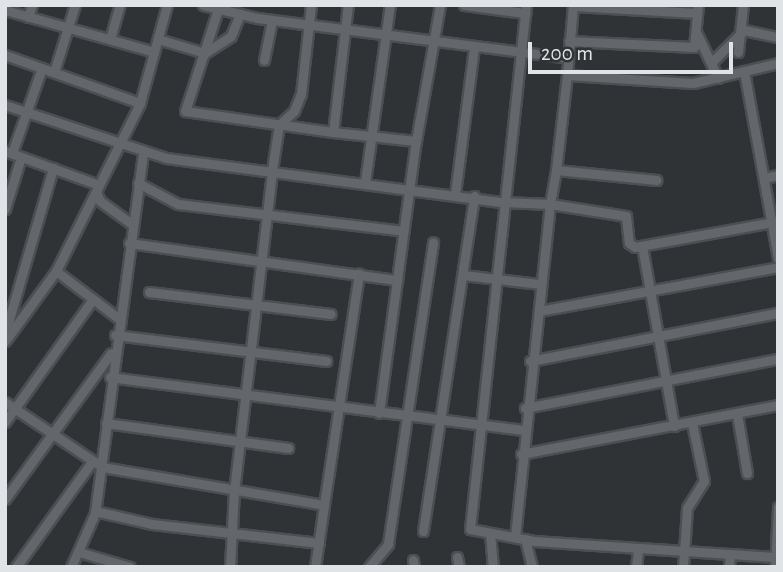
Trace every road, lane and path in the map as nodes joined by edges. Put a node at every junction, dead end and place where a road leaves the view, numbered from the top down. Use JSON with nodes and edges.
{"nodes":[{"id":1,"x":32,"y":5,"type":"edge"},
{"id":2,"x":75,"y":5,"type":"edge"},
{"id":3,"x":120,"y":5,"type":"edge"},
{"id":4,"x":167,"y":5,"type":"edge"},
{"id":5,"x":203,"y":5,"type":"edge"},
{"id":6,"x":311,"y":5,"type":"edge"},
{"id":7,"x":348,"y":5,"type":"edge"},
{"id":8,"x":390,"y":5,"type":"edge"},
{"id":9,"x":440,"y":5,"type":"edge"},
{"id":10,"x":464,"y":5,"type":"edge"},
{"id":11,"x":743,"y":5,"type":"edge"},
{"id":12,"x":573,"y":6,"type":"edge"},
{"id":13,"x":609,"y":6,"type":"edge"},
{"id":14,"x":218,"y":9,"type":"junction"},
{"id":15,"x":526,"y":9,"type":"edge"},
{"id":16,"x":697,"y":9,"type":"edge"},
{"id":17,"x":5,"y":10,"type":"edge"},
{"id":18,"x":240,"y":13,"type":"junction"},
{"id":19,"x":28,"y":16,"type":"junction"},
{"id":20,"x":272,"y":20,"type":"junction"},
{"id":21,"x":310,"y":25,"type":"junction"},
{"id":22,"x":69,"y":27,"type":"junction"},
{"id":23,"x":345,"y":30,"type":"junction"},
{"id":24,"x":744,"y":30,"type":"junction"},
{"id":25,"x":696,"y":32,"type":"junction"},
{"id":26,"x":383,"y":35,"type":"junction"},
{"id":27,"x":777,"y":37,"type":"edge"},
{"id":28,"x":110,"y":39,"type":"junction"},
{"id":29,"x":158,"y":39,"type":"junction"},
{"id":30,"x":434,"y":41,"type":"junction"},
{"id":31,"x":569,"y":41,"type":"junction"},
{"id":32,"x":474,"y":48,"type":"junction"},
{"id":33,"x":154,"y":52,"type":"junction"},
{"id":34,"x":738,"y":52,"type":"dead end"},
{"id":35,"x":205,"y":53,"type":"junction"},
{"id":36,"x":5,"y":55,"type":"edge"},
{"id":37,"x":521,"y":55,"type":"junction"},
{"id":38,"x":568,"y":58,"type":"junction"},
{"id":39,"x":264,"y":60,"type":"dead end"},
{"id":40,"x":712,"y":62,"type":"junction"},
{"id":41,"x":778,"y":63,"type":"edge"},
{"id":42,"x":42,"y":68,"type":"junction"},
{"id":43,"x":744,"y":71,"type":"junction"},
{"id":44,"x":54,"y":72,"type":"junction"},
{"id":45,"x":567,"y":75,"type":"junction"},
{"id":46,"x":718,"y":78,"type":"junction"},
{"id":47,"x":140,"y":103,"type":"junction"},
{"id":48,"x":5,"y":105,"type":"edge"},
{"id":49,"x":26,"y":112,"type":"junction"},
{"id":50,"x":279,"y":125,"type":"junction"},
{"id":51,"x":333,"y":132,"type":"junction"},
{"id":52,"x":371,"y":135,"type":"junction"},
{"id":53,"x":416,"y":141,"type":"junction"},
{"id":54,"x":119,"y":145,"type":"junction"},
{"id":55,"x":143,"y":152,"type":"junction"},
{"id":56,"x":13,"y":154,"type":"edge"},
{"id":57,"x":53,"y":168,"type":"junction"},
{"id":58,"x":272,"y":170,"type":"junction"},
{"id":59,"x":556,"y":170,"type":"junction"},
{"id":60,"x":778,"y":175,"type":"edge"},
{"id":61,"x":764,"y":178,"type":"junction"},
{"id":62,"x":657,"y":180,"type":"dead end"},
{"id":63,"x":365,"y":182,"type":"junction"},
{"id":64,"x":138,"y":183,"type":"junction"},
{"id":65,"x":410,"y":187,"type":"junction"},
{"id":66,"x":97,"y":189,"type":"junction"},
{"id":67,"x":455,"y":194,"type":"junction"},
{"id":68,"x":474,"y":196,"type":"junction"},
{"id":69,"x":502,"y":202,"type":"junction"},
{"id":70,"x":550,"y":204,"type":"junction"},
{"id":71,"x":5,"y":209,"type":"edge"},
{"id":72,"x":268,"y":215,"type":"junction"},
{"id":73,"x":774,"y":221,"type":"edge"},
{"id":74,"x":132,"y":224,"type":"junction"},
{"id":75,"x":403,"y":231,"type":"junction"},
{"id":76,"x":433,"y":242,"type":"dead end"},
{"id":77,"x":129,"y":243,"type":"junction"},
{"id":78,"x":642,"y":246,"type":"junction"},
{"id":79,"x":263,"y":259,"type":"junction"},
{"id":80,"x":778,"y":259,"type":"edge"},
{"id":81,"x":778,"y":267,"type":"edge"},
{"id":82,"x":56,"y":271,"type":"junction"},
{"id":83,"x":359,"y":274,"type":"junction"},
{"id":84,"x":463,"y":275,"type":"junction"},
{"id":85,"x":397,"y":279,"type":"junction"},
{"id":86,"x":500,"y":279,"type":"junction"},
{"id":87,"x":540,"y":284,"type":"junction"},
{"id":88,"x":649,"y":291,"type":"junction"},
{"id":89,"x":149,"y":292,"type":"dead end"},
{"id":90,"x":93,"y":299,"type":"junction"},
{"id":91,"x":257,"y":305,"type":"junction"},
{"id":92,"x":539,"y":311,"type":"junction"},
{"id":93,"x":778,"y":313,"type":"edge"},
{"id":94,"x":331,"y":314,"type":"dead end"},
{"id":95,"x":118,"y":318,"type":"junction"},
{"id":96,"x":8,"y":330,"type":"edge"},
{"id":97,"x":116,"y":335,"type":"junction"},
{"id":98,"x":658,"y":336,"type":"junction"},
{"id":99,"x":5,"y":341,"type":"edge"},
{"id":100,"x":113,"y":350,"type":"junction"},
{"id":101,"x":252,"y":350,"type":"junction"},
{"id":102,"x":778,"y":359,"type":"edge"},
{"id":103,"x":326,"y":361,"type":"dead end"},
{"id":104,"x":530,"y":361,"type":"junction"},
{"id":105,"x":110,"y":377,"type":"junction"},
{"id":106,"x":666,"y":382,"type":"junction"},
{"id":107,"x":246,"y":396,"type":"junction"},
{"id":108,"x":5,"y":402,"type":"edge"},
{"id":109,"x":778,"y":405,"type":"edge"},
{"id":110,"x":339,"y":408,"type":"junction"},
{"id":111,"x":525,"y":408,"type":"junction"},
{"id":112,"x":15,"y":409,"type":"junction"},
{"id":113,"x":379,"y":413,"type":"junction"},
{"id":114,"x":737,"y":414,"type":"junction"},
{"id":115,"x":404,"y":417,"type":"junction"},
{"id":116,"x":442,"y":421,"type":"junction"},
{"id":117,"x":5,"y":422,"type":"edge"},
{"id":118,"x":106,"y":423,"type":"junction"},
{"id":119,"x":692,"y":423,"type":"junction"},
{"id":120,"x":674,"y":426,"type":"junction"},
{"id":121,"x":482,"y":427,"type":"junction"},
{"id":122,"x":523,"y":430,"type":"junction"},
{"id":123,"x":50,"y":435,"type":"junction"},
{"id":124,"x":240,"y":442,"type":"junction"},
{"id":125,"x":288,"y":448,"type":"dead end"},
{"id":126,"x":521,"y":454,"type":"junction"},
{"id":127,"x":91,"y":463,"type":"junction"},
{"id":128,"x":102,"y":467,"type":"junction"},
{"id":129,"x":747,"y":472,"type":"dead end"},
{"id":130,"x":234,"y":491,"type":"junction"},
{"id":131,"x":5,"y":499,"type":"edge"},
{"id":132,"x":324,"y":505,"type":"junction"},
{"id":133,"x":778,"y":507,"type":"edge"},
{"id":134,"x":95,"y":511,"type":"junction"},
{"id":135,"x":423,"y":531,"type":"dead end"},
{"id":136,"x":489,"y":533,"type":"junction"},
{"id":137,"x":232,"y":534,"type":"junction"},
{"id":138,"x":520,"y":538,"type":"junction"},
{"id":139,"x":319,"y":543,"type":"junction"},
{"id":140,"x":638,"y":550,"type":"junction"},
{"id":141,"x":79,"y":552,"type":"junction"},
{"id":142,"x":684,"y":552,"type":"junction"},
{"id":143,"x":730,"y":554,"type":"junction"},
{"id":144,"x":776,"y":560,"type":"edge"},
{"id":145,"x":16,"y":567,"type":"edge"},
{"id":146,"x":71,"y":567,"type":"edge"},
{"id":147,"x":130,"y":567,"type":"edge"},
{"id":148,"x":230,"y":567,"type":"edge"},
{"id":149,"x":315,"y":567,"type":"edge"},
{"id":150,"x":369,"y":567,"type":"edge"},
{"id":151,"x":494,"y":567,"type":"edge"},
{"id":152,"x":531,"y":567,"type":"edge"},
{"id":153,"x":636,"y":567,"type":"edge"},
{"id":154,"x":683,"y":567,"type":"edge"},
{"id":155,"x":729,"y":567,"type":"edge"}],
"edges":[{"from":1,"to":19,"type":"street"},
{"from":2,"to":22,"type":"street"},
{"from":3,"to":28,"type":"street"},
{"from":4,"to":29,"type":"street"},
{"from":5,"to":14,"type":"street"},
{"from":6,"to":21,"type":"street"},
{"from":7,"to":23,"type":"street"},
{"from":8,"to":26,"type":"street"},
{"from":9,"to":30,"type":"street"},
{"from":10,"to":15,"type":"street"},
{"from":11,"to":24,"type":"street"},
{"from":12,"to":13,"type":"street"},
{"from":12,"to":31,"type":"street"},
{"from":13,"to":16,"type":"street"},
{"from":14,"to":18,"type":"street"},
{"from":14,"to":35,"type":"street"},
{"from":15,"to":37,"type":"street"},
{"from":16,"to":25,"type":"street"},
{"from":17,"to":19,"type":"street"},
{"from":18,"to":20,"type":"street"},
{"from":18,"to":35,"type":"street"},
{"from":19,"to":22,"type":"street"},
{"from":20,"to":21,"type":"street"},
{"from":20,"to":39,"type":"street"},
{"from":21,"to":23,"type":"street"},
{"from":21,"to":50,"type":"street"},
{"from":22,"to":28,"type":"street"},
{"from":22,"to":44,"type":"street"},
{"from":23,"to":26,"type":"street"},
{"from":23,"to":51,"type":"street"},
{"from":24,"to":27,"type":"street"},
{"from":24,"to":34,"type":"street"},
{"from":24,"to":40,"type":"street"},
{"from":25,"to":31,"type":"street"},
{"from":25,"to":40,"type":"street"},
{"from":26,"to":30,"type":"street"},
{"from":26,"to":52,"type":"street"},
{"from":28,"to":33,"type":"street"},
{"from":29,"to":33,"type":"street"},
{"from":29,"to":35,"type":"street"},
{"from":30,"to":32,"type":"street"},
{"from":30,"to":53,"type":"street"},
{"from":31,"to":38,"type":"street"},
{"from":32,"to":37,"type":"street"},
{"from":32,"to":67,"type":"street"},
{"from":33,"to":47,"type":"street"},
{"from":35,"to":50,"type":"street"},
{"from":36,"to":42,"type":"street"},
{"from":37,"to":38,"type":"street"},
{"from":37,"to":69,"type":"street"},
{"from":38,"to":45,"type":"street"},
{"from":40,"to":46,"type":"street"},
{"from":41,"to":43,"type":"street"},
{"from":42,"to":44,"type":"street"},
{"from":42,"to":49,"type":"street"},
{"from":43,"to":46,"type":"street"},
{"from":43,"to":61,"type":"street"},
{"from":44,"to":47,"type":"street"},
{"from":45,"to":46,"type":"street"},
{"from":45,"to":59,"type":"street"},
{"from":47,"to":54,"type":"street"},
{"from":48,"to":49,"type":"street"},
{"from":49,"to":54,"type":"street"},
{"from":49,"to":56,"type":"street"},
{"from":50,"to":51,"type":"street"},
{"from":50,"to":58,"type":"street"},
{"from":51,"to":52,"type":"street"},
{"from":52,"to":53,"type":"street"},
{"from":52,"to":63,"type":"street"},
{"from":53,"to":65,"type":"street"},
{"from":54,"to":55,"type":"street"},
{"from":54,"to":66,"type":"street"},
{"from":55,"to":58,"type":"street"},
{"from":55,"to":64,"type":"street"},
{"from":56,"to":57,"type":"street"},
{"from":56,"to":71,"type":"street"},
{"from":57,"to":66,"type":"street"},
{"from":57,"to":96,"type":"street"},
{"from":58,"to":63,"type":"street"},
{"from":58,"to":72,"type":"street"},
{"from":59,"to":62,"type":"street"},
{"from":59,"to":70,"type":"street"},
{"from":60,"to":61,"type":"street"},
{"from":61,"to":73,"type":"street"},
{"from":63,"to":65,"type":"street"},
{"from":64,"to":72,"type":"street"},
{"from":64,"to":74,"type":"street"},
{"from":65,"to":67,"type":"street"},
{"from":65,"to":75,"type":"street"},
{"from":66,"to":74,"type":"street"},
{"from":66,"to":82,"type":"street"},
{"from":67,"to":68,"type":"street"},
{"from":68,"to":69,"type":"street"},
{"from":68,"to":84,"type":"street"},
{"from":69,"to":70,"type":"street"},
{"from":69,"to":86,"type":"street"},
{"from":70,"to":78,"type":"street"},
{"from":70,"to":87,"type":"street"},
{"from":72,"to":75,"type":"street"},
{"from":72,"to":79,"type":"street"},
{"from":73,"to":78,"type":"street"},
{"from":73,"to":80,"type":"street"},
{"from":74,"to":77,"type":"street"},
{"from":75,"to":85,"type":"street"},
{"from":76,"to":115,"type":"street"},
{"from":77,"to":79,"type":"street"},
{"from":77,"to":95,"type":"street"},
{"from":78,"to":88,"type":"street"},
{"from":79,"to":83,"type":"street"},
{"from":79,"to":91,"type":"street"},
{"from":81,"to":88,"type":"street"},
{"from":82,"to":90,"type":"street"},
{"from":82,"to":96,"type":"street"},
{"from":83,"to":85,"type":"street"},
{"from":83,"to":110,"type":"street"},
{"from":84,"to":86,"type":"street"},
{"from":84,"to":116,"type":"street"},
{"from":85,"to":113,"type":"street"},
{"from":86,"to":87,"type":"street"},
{"from":86,"to":121,"type":"street"},
{"from":87,"to":92,"type":"street"},
{"from":88,"to":92,"type":"street"},
{"from":88,"to":98,"type":"street"},
{"from":89,"to":91,"type":"street"},
{"from":90,"to":95,"type":"street"},
{"from":90,"to":112,"type":"street"},
{"from":91,"to":94,"type":"street"},
{"from":91,"to":101,"type":"street"},
{"from":92,"to":104,"type":"street"},
{"from":93,"to":98,"type":"street"},
{"from":95,"to":97,"type":"street"},
{"from":96,"to":99,"type":"street"},
{"from":97,"to":100,"type":"street"},
{"from":97,"to":101,"type":"street"},
{"from":98,"to":104,"type":"street"},
{"from":98,"to":106,"type":"street"},
{"from":100,"to":105,"type":"street"},
{"from":100,"to":123,"type":"street"},
{"from":101,"to":103,"type":"street"},
{"from":101,"to":107,"type":"street"},
{"from":102,"to":106,"type":"street"},
{"from":104,"to":111,"type":"street"},
{"from":105,"to":107,"type":"street"},
{"from":105,"to":118,"type":"street"},
{"from":106,"to":111,"type":"street"},
{"from":106,"to":120,"type":"street"},
{"from":107,"to":110,"type":"street"},
{"from":107,"to":124,"type":"street"},
{"from":108,"to":112,"type":"street"},
{"from":109,"to":114,"type":"street"},
{"from":110,"to":113,"type":"street"},
{"from":110,"to":132,"type":"street"},
{"from":111,"to":122,"type":"street"},
{"from":112,"to":117,"type":"street"},
{"from":112,"to":123,"type":"street"},
{"from":113,"to":115,"type":"street"},
{"from":114,"to":119,"type":"street"},
{"from":114,"to":129,"type":"street"},
{"from":115,"to":116,"type":"street"},
{"from":115,"to":150,"type":"street"},
{"from":116,"to":121,"type":"street"},
{"from":116,"to":135,"type":"street"},
{"from":118,"to":124,"type":"street"},
{"from":118,"to":128,"type":"street"},
{"from":119,"to":120,"type":"street"},
{"from":119,"to":142,"type":"street"},
{"from":120,"to":126,"type":"street"},
{"from":121,"to":122,"type":"street"},
{"from":121,"to":136,"type":"street"},
{"from":122,"to":126,"type":"street"},
{"from":123,"to":127,"type":"street"},
{"from":123,"to":131,"type":"street"},
{"from":124,"to":125,"type":"street"},
{"from":124,"to":130,"type":"street"},
{"from":126,"to":138,"type":"street"},
{"from":127,"to":128,"type":"street"},
{"from":127,"to":145,"type":"street"},
{"from":128,"to":130,"type":"street"},
{"from":128,"to":134,"type":"street"},
{"from":130,"to":132,"type":"street"},
{"from":130,"to":137,"type":"street"},
{"from":132,"to":139,"type":"street"},
{"from":133,"to":144,"type":"street"},
{"from":134,"to":137,"type":"street"},
{"from":134,"to":141,"type":"street"},
{"from":136,"to":138,"type":"street"},
{"from":136,"to":151,"type":"street"},
{"from":137,"to":139,"type":"street"},
{"from":137,"to":148,"type":"street"},
{"from":138,"to":140,"type":"street"},
{"from":138,"to":152,"type":"street"},
{"from":139,"to":149,"type":"street"},
{"from":140,"to":142,"type":"street"},
{"from":140,"to":153,"type":"street"},
{"from":141,"to":146,"type":"street"},
{"from":141,"to":147,"type":"street"},
{"from":142,"to":143,"type":"street"},
{"from":142,"to":154,"type":"street"},
{"from":143,"to":144,"type":"street"},
{"from":143,"to":155,"type":"street"}]}
